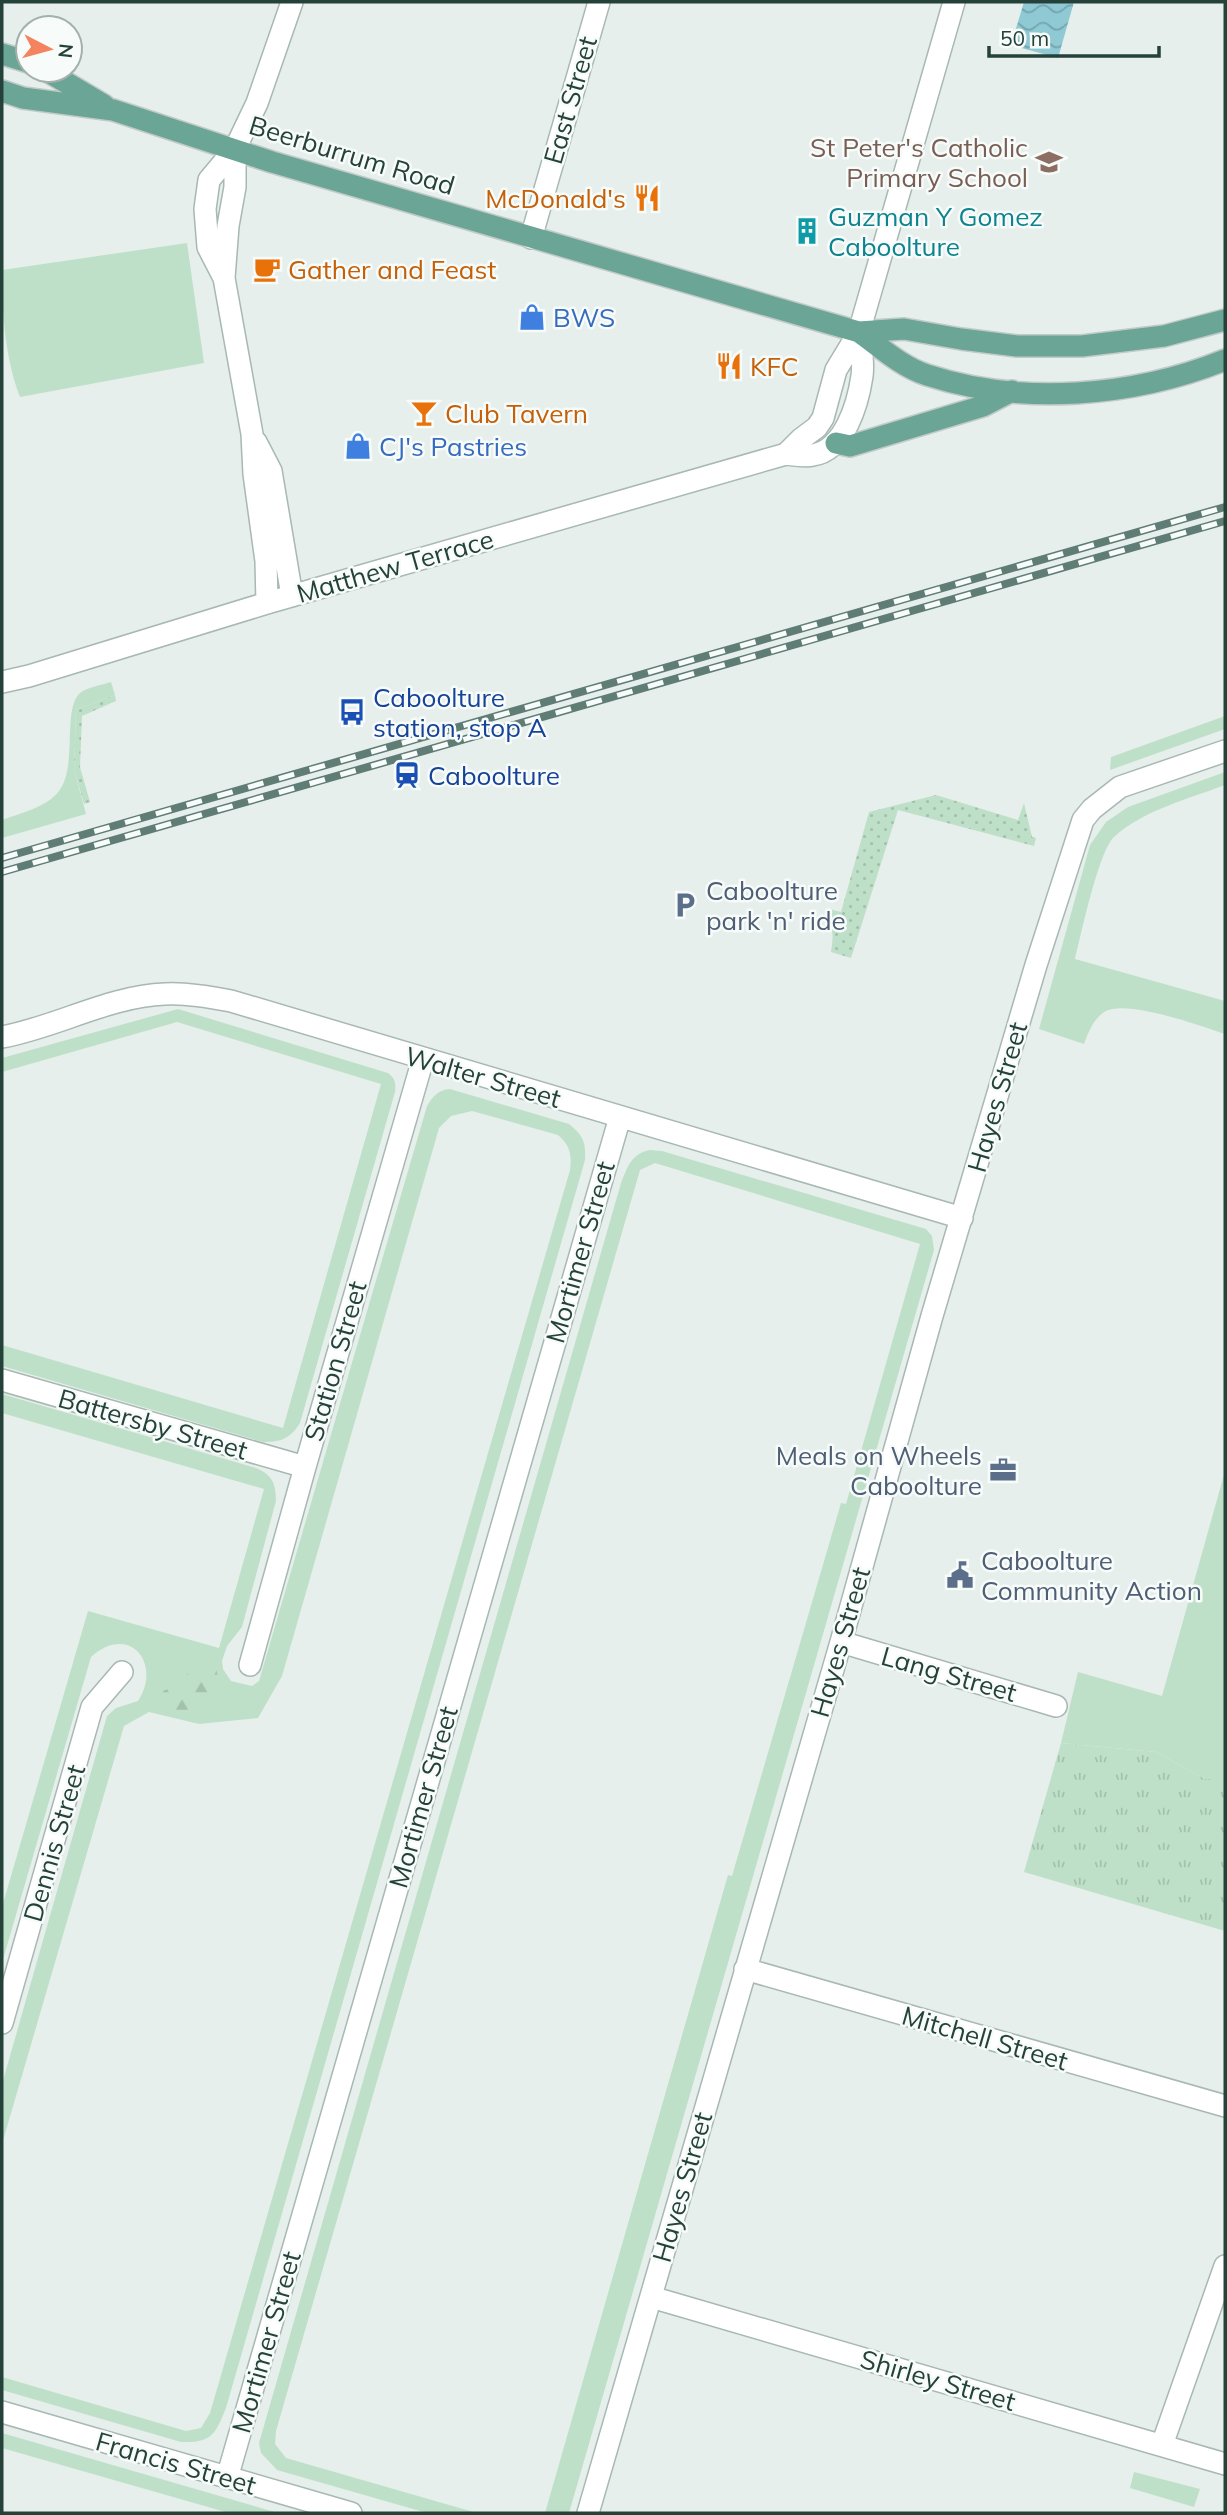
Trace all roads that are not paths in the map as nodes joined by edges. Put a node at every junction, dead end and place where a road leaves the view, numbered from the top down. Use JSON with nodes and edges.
{"nodes":[{"id":1,"x":292,"y":2,"type":"edge"},
{"id":2,"x":599,"y":2,"type":"edge"},
{"id":3,"x":954,"y":2,"type":"edge"},
{"id":4,"x":69,"y":84,"type":"edge"},
{"id":5,"x":2,"y":92,"type":"edge"},
{"id":6,"x":113,"y":110,"type":"junction"},
{"id":7,"x":235,"y":149,"type":"junction"},
{"id":8,"x":531,"y":238,"type":"junction"},
{"id":9,"x":1225,"y":320,"type":"edge"},
{"id":10,"x":859,"y":332,"type":"junction"},
{"id":11,"x":1225,"y":360,"type":"edge"},
{"id":12,"x":1012,"y":391,"type":"junction"},
{"id":13,"x":252,"y":434,"type":"junction"},
{"id":14,"x":836,"y":443,"type":"junction"},
{"id":15,"x":786,"y":454,"type":"junction"},
{"id":16,"x":292,"y":596,"type":"junction"},
{"id":17,"x":267,"y":603,"type":"junction"},
{"id":18,"x":3,"y":684,"type":"edge"},
{"id":19,"x":1225,"y":751,"type":"edge"},
{"id":20,"x":2,"y":1037,"type":"edge"},
{"id":21,"x":423,"y":1059,"type":"junction"},
{"id":22,"x":620,"y":1117,"type":"junction"},
{"id":23,"x":962,"y":1218,"type":"junction"},
{"id":24,"x":2,"y":1380,"type":"edge"},
{"id":25,"x":304,"y":1467,"type":"junction"},
{"id":26,"x":841,"y":1642,"type":"junction"},
{"id":27,"x":250,"y":1665,"type":"dead end"},
{"id":28,"x":122,"y":1672,"type":"dead end"},
{"id":29,"x":1056,"y":1706,"type":"dead end"},
{"id":30,"x":745,"y":1969,"type":"junction"},
{"id":31,"x":2,"y":2023,"type":"edge"},
{"id":32,"x":1225,"y":2106,"type":"edge"},
{"id":33,"x":1225,"y":2266,"type":"edge"},
{"id":34,"x":651,"y":2297,"type":"junction"},
{"id":35,"x":2,"y":2412,"type":"edge"},
{"id":36,"x":1162,"y":2445,"type":"junction"},
{"id":37,"x":1225,"y":2464,"type":"edge"},
{"id":38,"x":227,"y":2478,"type":"junction"},
{"id":39,"x":351,"y":2513,"type":"edge"},
{"id":40,"x":588,"y":2513,"type":"edge"}],
"edges":[{"from":1,"to":7,"type":"street"},
{"from":2,"to":8,"type":"street","name":"East Street"},
{"from":3,"to":10,"type":"street"},
{"from":4,"to":6,"type":"main road","name":"Beerburrum Road"},
{"from":5,"to":6,"type":"main road","name":"Beerburrum Road"},
{"from":6,"to":7,"type":"main road","name":"Beerburrum Road"},
{"from":7,"to":8,"type":"main road","name":"Beerburrum Road"},
{"from":7,"to":13,"type":"street"},
{"from":8,"to":10,"type":"main road","name":"Beerburrum Road"},
{"from":9,"to":10,"type":"main road","name":"Beerburrum Road"},
{"from":10,"to":12,"type":"main road","name":"Beerburrum Road"},
{"from":10,"to":14,"type":"street"},
{"from":10,"to":15,"type":"street","name":"Matthew Terrace"},
{"from":11,"to":12,"type":"main road","name":"Beerburrum Road"},
{"from":12,"to":14,"type":"main road"},
{"from":13,"to":16,"type":"street"},
{"from":13,"to":17,"type":"street"},
{"from":14,"to":15,"type":"street","name":"Matthew Terrace"},
{"from":15,"to":16,"type":"street","name":"Matthew Terrace"},
{"from":16,"to":17,"type":"street","name":"Matthew Terrace"},
{"from":17,"to":18,"type":"street","name":"Matthew Terrace"},
{"from":19,"to":23,"type":"street","name":"Hayes Street"},
{"from":20,"to":21,"type":"street","name":"Walter Street"},
{"from":21,"to":22,"type":"street","name":"Walter Street"},
{"from":21,"to":25,"type":"street","name":"Station Street"},
{"from":22,"to":23,"type":"street","name":"Walter Street"},
{"from":22,"to":38,"type":"street","name":"Mortimer Street"},
{"from":23,"to":26,"type":"street","name":"Hayes Street"},
{"from":24,"to":25,"type":"street","name":"Battersby Street"},
{"from":25,"to":27,"type":"street","name":"Station Street"},
{"from":26,"to":29,"type":"street","name":"Lang Street"},
{"from":26,"to":30,"type":"street","name":"Hayes Street"},
{"from":28,"to":31,"type":"street","name":"Dennis Street"},
{"from":30,"to":32,"type":"street","name":"Mitchell Street"},
{"from":30,"to":34,"type":"street","name":"Hayes Street"},
{"from":33,"to":36,"type":"street"},
{"from":34,"to":36,"type":"street","name":"Shirley Street"},
{"from":34,"to":40,"type":"street","name":"Hayes Street"},
{"from":35,"to":38,"type":"street","name":"Francis Street"},
{"from":36,"to":37,"type":"street","name":"Shirley Street"},
{"from":38,"to":39,"type":"street","name":"Francis Street"}]}
